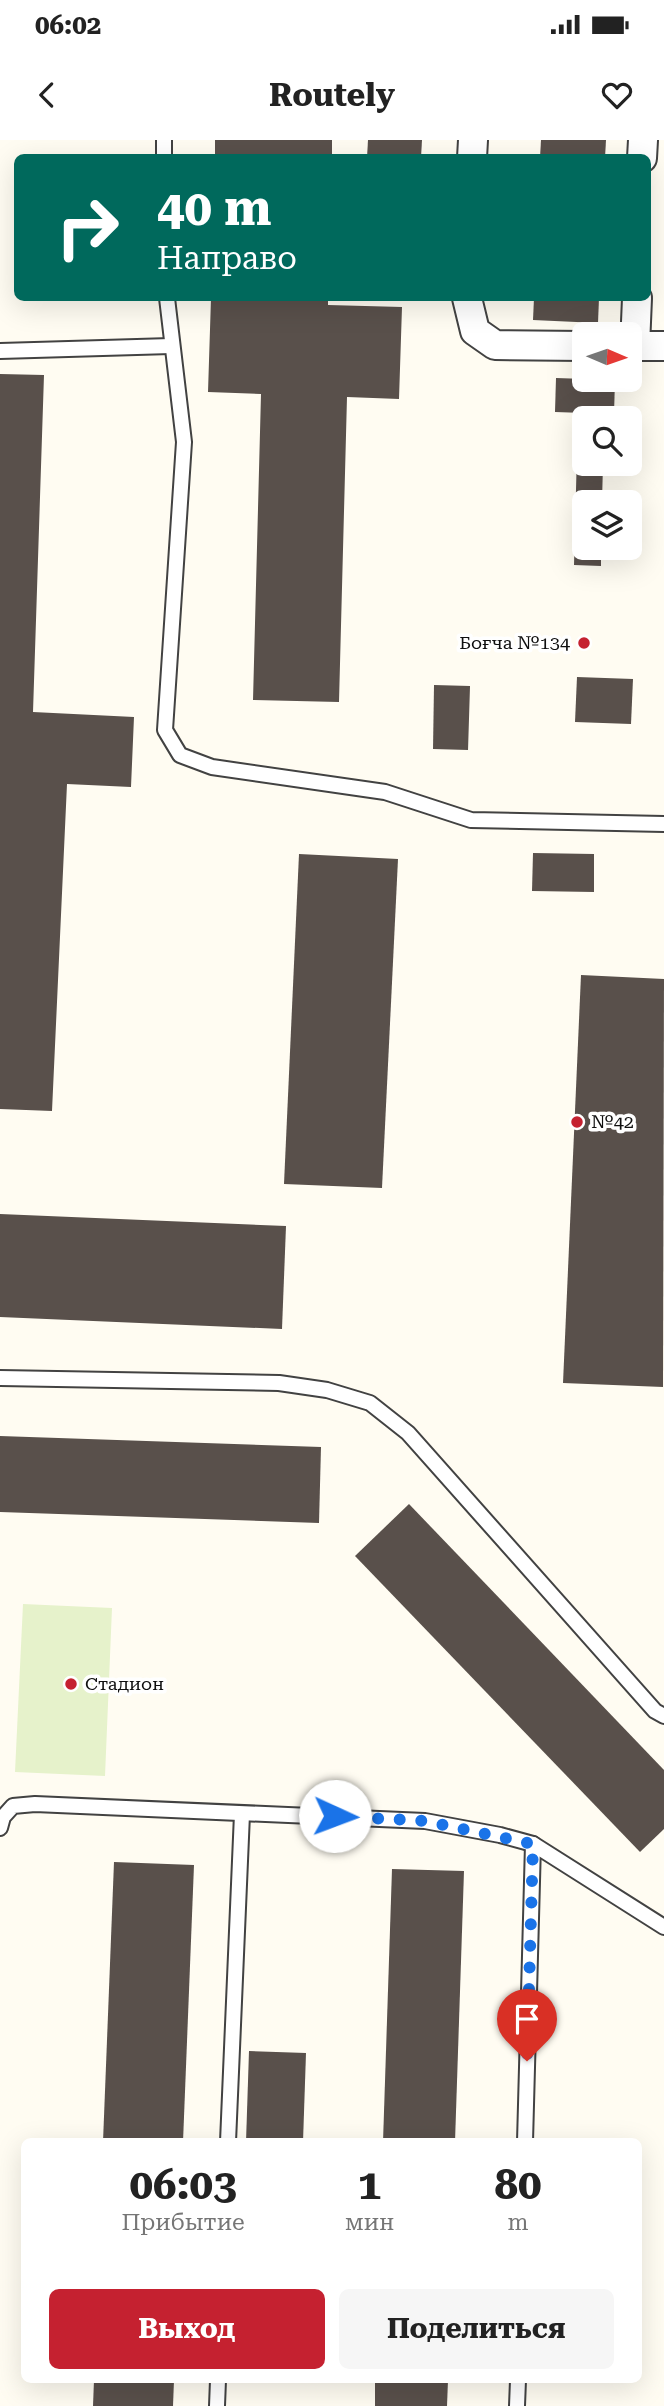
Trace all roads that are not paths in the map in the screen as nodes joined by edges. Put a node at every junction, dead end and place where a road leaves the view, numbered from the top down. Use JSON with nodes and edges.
{"nodes":[{"id":1,"x":167,"y":301,"type":"edge"},
{"id":2,"x":468,"y":301,"type":"edge"},
{"id":3,"x":637,"y":301,"type":"edge"},
{"id":4,"x":634,"y":322,"type":"edge"},
{"id":5,"x":171,"y":346,"type":"junction"},
{"id":6,"x":572,"y":346,"type":"edge"},
{"id":7,"x":642,"y":346,"type":"edge"},
{"id":8,"x":664,"y":346,"type":"edge"},
{"id":9,"x":0,"y":351,"type":"edge"},
{"id":10,"x":664,"y":824,"type":"edge"},
{"id":11,"x":0,"y":1378,"type":"edge"},
{"id":12,"x":664,"y":1716,"type":"edge"},
{"id":13,"x":242,"y":1814,"type":"junction"},
{"id":14,"x":0,"y":1828,"type":"edge"},
{"id":15,"x":533,"y":1844,"type":"junction"},
{"id":16,"x":664,"y":1927,"type":"edge"},
{"id":17,"x":228,"y":2138,"type":"edge"},
{"id":18,"x":525,"y":2138,"type":"edge"},
{"id":19,"x":218,"y":2383,"type":"edge"},
{"id":20,"x":518,"y":2383,"type":"edge"},
{"id":21,"x":217,"y":2406,"type":"edge"},
{"id":22,"x":517,"y":2406,"type":"edge"}],
"edges":[{"from":1,"to":5,"type":"lane"},
{"from":2,"to":6,"type":"street"},
{"from":3,"to":4,"type":"street"},
{"from":5,"to":9,"type":"lane"},
{"from":5,"to":10,"type":"lane"},
{"from":7,"to":8,"type":"street"},
{"from":11,"to":12,"type":"lane"},
{"from":13,"to":14,"type":"lane"},
{"from":13,"to":15,"type":"lane"},
{"from":13,"to":17,"type":"lane"},
{"from":15,"to":16,"type":"lane"},
{"from":15,"to":18,"type":"lane"},
{"from":19,"to":21,"type":"lane"},
{"from":20,"to":22,"type":"lane"}]}
